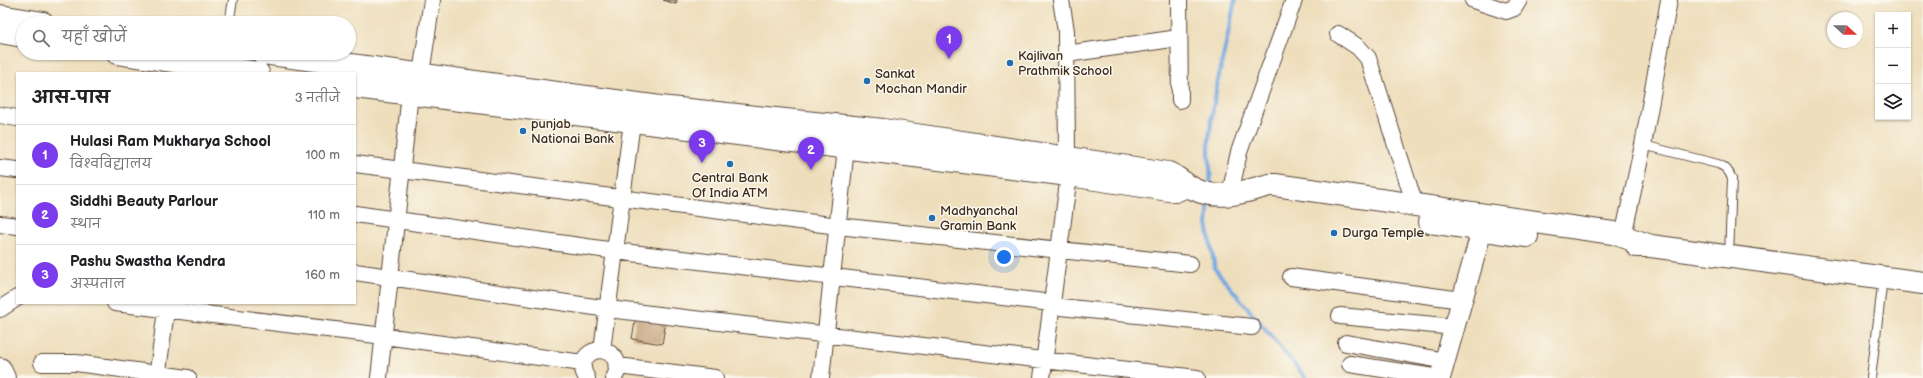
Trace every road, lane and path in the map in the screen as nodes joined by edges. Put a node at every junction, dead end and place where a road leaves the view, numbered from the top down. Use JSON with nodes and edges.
{"nodes":[{"id":1,"x":233,"y":0,"type":"edge"},
{"id":2,"x":432,"y":0,"type":"edge"},
{"id":3,"x":1061,"y":0,"type":"edge"},
{"id":4,"x":1179,"y":0,"type":"edge"},
{"id":5,"x":1294,"y":0,"type":"edge"},
{"id":6,"x":1473,"y":0,"type":"edge"},
{"id":7,"x":1518,"y":0,"type":"edge"},
{"id":8,"x":1669,"y":0,"type":"edge"},
{"id":9,"x":1679,"y":0,"type":"edge"},
{"id":10,"x":0,"y":16,"type":"edge"},
{"id":11,"x":230,"y":16,"type":"edge"},
{"id":12,"x":1667,"y":17,"type":"junction"},
{"id":13,"x":16,"y":19,"type":"edge"},
{"id":14,"x":0,"y":32,"type":"edge"},
{"id":15,"x":1338,"y":34,"type":"dead end"},
{"id":16,"x":16,"y":35,"type":"edge"},
{"id":17,"x":1179,"y":38,"type":"junction"},
{"id":18,"x":1066,"y":54,"type":"junction"},
{"id":19,"x":152,"y":60,"type":"edge"},
{"id":20,"x":316,"y":60,"type":"edge"},
{"id":21,"x":196,"y":69,"type":"edge"},
{"id":22,"x":242,"y":72,"type":"edge"},
{"id":23,"x":421,"y":74,"type":"junction"},
{"id":24,"x":356,"y":87,"type":"edge"},
{"id":25,"x":410,"y":94,"type":"junction"},
{"id":26,"x":1180,"y":100,"type":"dead end"},
{"id":27,"x":0,"y":115,"type":"edge"},
{"id":28,"x":16,"y":118,"type":"edge"},
{"id":29,"x":632,"y":122,"type":"junction"},
{"id":30,"x":1643,"y":145,"type":"junction"},
{"id":31,"x":846,"y":148,"type":"junction"},
{"id":32,"x":356,"y":164,"type":"edge"},
{"id":33,"x":1068,"y":167,"type":"junction"},
{"id":34,"x":0,"y":168,"type":"edge"},
{"id":35,"x":16,"y":170,"type":"edge"},
{"id":36,"x":402,"y":171,"type":"junction"},
{"id":37,"x":1217,"y":192,"type":"junction"},
{"id":38,"x":622,"y":199,"type":"junction"},
{"id":39,"x":1415,"y":205,"type":"junction"},
{"id":40,"x":356,"y":214,"type":"edge"},
{"id":41,"x":397,"y":219,"type":"junction"},
{"id":42,"x":0,"y":224,"type":"edge"},
{"id":43,"x":16,"y":226,"type":"edge"},
{"id":44,"x":838,"y":226,"type":"junction"},
{"id":45,"x":1482,"y":230,"type":"junction"},
{"id":46,"x":1623,"y":236,"type":"junction"},
{"id":47,"x":1651,"y":246,"type":"junction"},
{"id":48,"x":1059,"y":249,"type":"junction"},
{"id":49,"x":615,"y":250,"type":"junction"},
{"id":50,"x":1729,"y":257,"type":"junction"},
{"id":51,"x":1190,"y":264,"type":"dead end"},
{"id":52,"x":356,"y":272,"type":"edge"},
{"id":53,"x":832,"y":277,"type":"junction"},
{"id":54,"x":1291,"y":277,"type":"dead end"},
{"id":55,"x":390,"y":278,"type":"junction"},
{"id":56,"x":1883,"y":278,"type":"junction"},
{"id":57,"x":1923,"y":283,"type":"edge"},
{"id":58,"x":16,"y":299,"type":"edge"},
{"id":59,"x":1462,"y":300,"type":"junction"},
{"id":60,"x":128,"y":304,"type":"edge"},
{"id":61,"x":1051,"y":304,"type":"junction"},
{"id":62,"x":166,"y":307,"type":"edge"},
{"id":63,"x":0,"y":309,"type":"edge"},
{"id":64,"x":608,"y":309,"type":"junction"},
{"id":65,"x":1340,"y":316,"type":"dead end"},
{"id":66,"x":1252,"y":327,"type":"dead end"},
{"id":67,"x":1455,"y":328,"type":"junction"},
{"id":68,"x":826,"y":335,"type":"junction"},
{"id":69,"x":384,"y":336,"type":"junction"},
{"id":70,"x":1346,"y":343,"type":"dead end"},
{"id":71,"x":602,"y":350,"type":"junction"},
{"id":72,"x":1044,"y":361,"type":"junction"},
{"id":73,"x":42,"y":363,"type":"dead end"},
{"id":74,"x":1350,"y":364,"type":"dead end"},
{"id":75,"x":0,"y":368,"type":"edge"},
{"id":76,"x":584,"y":371,"type":"edge"},
{"id":77,"x":616,"y":372,"type":"edge"},
{"id":78,"x":1442,"y":372,"type":"edge"},
{"id":79,"x":158,"y":376,"type":"edge"},
{"id":80,"x":4,"y":378,"type":"edge"},
{"id":81,"x":188,"y":378,"type":"edge"},
{"id":82,"x":379,"y":378,"type":"edge"},
{"id":83,"x":715,"y":378,"type":"edge"},
{"id":84,"x":821,"y":378,"type":"edge"},
{"id":85,"x":1042,"y":378,"type":"edge"},
{"id":86,"x":1197,"y":378,"type":"edge"},
{"id":87,"x":1871,"y":378,"type":"edge"}],
"edges":[{"from":1,"to":11,"type":"lane"},
{"from":2,"to":23,"type":"street"},
{"from":3,"to":18,"type":"street"},
{"from":4,"to":17,"type":"street"},
{"from":5,"to":37,"type":"street"},
{"from":6,"to":7,"type":"street"},
{"from":8,"to":12,"type":"street"},
{"from":9,"to":12,"type":"street"},
{"from":10,"to":13,"type":"main road"},
{"from":12,"to":30,"type":"street"},
{"from":14,"to":16,"type":"main road"},
{"from":15,"to":39,"type":"street"},
{"from":17,"to":18,"type":"street"},
{"from":17,"to":26,"type":"street"},
{"from":18,"to":33,"type":"street"},
{"from":19,"to":21,"type":"main road"},
{"from":20,"to":23,"type":"main road"},
{"from":21,"to":22,"type":"main road"},
{"from":23,"to":33,"type":"main road"},
{"from":24,"to":25,"type":"main road"},
{"from":25,"to":29,"type":"main road"},
{"from":25,"to":36,"type":"street"},
{"from":27,"to":28,"type":"street"},
{"from":29,"to":31,"type":"main road"},
{"from":29,"to":38,"type":"street"},
{"from":30,"to":46,"type":"street"},
{"from":30,"to":50,"type":"lane"},
{"from":31,"to":33,"type":"main road"},
{"from":31,"to":44,"type":"street"},
{"from":32,"to":36,"type":"street"},
{"from":33,"to":37,"type":"main road"},
{"from":33,"to":48,"type":"street"},
{"from":34,"to":35,"type":"street"},
{"from":36,"to":38,"type":"street"},
{"from":36,"to":41,"type":"street"},
{"from":37,"to":39,"type":"main road"},
{"from":37,"to":45,"type":"main road"},
{"from":38,"to":44,"type":"street"},
{"from":38,"to":49,"type":"street"},
{"from":39,"to":46,"type":"main road"},
{"from":40,"to":41,"type":"street"},
{"from":41,"to":49,"type":"street"},
{"from":41,"to":55,"type":"street"},
{"from":42,"to":43,"type":"street"},
{"from":44,"to":48,"type":"street"},
{"from":44,"to":53,"type":"street"},
{"from":45,"to":47,"type":"main road"},
{"from":45,"to":59,"type":"street"},
{"from":46,"to":47,"type":"main road"},
{"from":47,"to":50,"type":"main road"},
{"from":48,"to":51,"type":"street"},
{"from":48,"to":61,"type":"street"},
{"from":49,"to":53,"type":"street"},
{"from":49,"to":64,"type":"street"},
{"from":50,"to":56,"type":"main road"},
{"from":52,"to":55,"type":"street"},
{"from":53,"to":61,"type":"street"},
{"from":53,"to":68,"type":"street"},
{"from":54,"to":59,"type":"street"},
{"from":55,"to":64,"type":"street"},
{"from":55,"to":69,"type":"street"},
{"from":56,"to":57,"type":"main road"},
{"from":56,"to":87,"type":"lane"},
{"from":58,"to":63,"type":"street"},
{"from":59,"to":67,"type":"street"},
{"from":60,"to":62,"type":"street"},
{"from":61,"to":66,"type":"street"},
{"from":61,"to":72,"type":"street"},
{"from":62,"to":69,"type":"street"},
{"from":62,"to":79,"type":"street"},
{"from":64,"to":68,"type":"street"},
{"from":64,"to":71,"type":"street"},
{"from":65,"to":67,"type":"street"},
{"from":67,"to":78,"type":"street"},
{"from":68,"to":72,"type":"street"},
{"from":68,"to":84,"type":"street"},
{"from":69,"to":76,"type":"street"},
{"from":69,"to":82,"type":"street"},
{"from":70,"to":78,"type":"street"},
{"from":71,"to":76,"type":"street"},
{"from":71,"to":77,"type":"street"},
{"from":72,"to":85,"type":"street"},
{"from":72,"to":86,"type":"street"},
{"from":73,"to":79,"type":"street"},
{"from":74,"to":78,"type":"street"},
{"from":75,"to":80,"type":"main road"},
{"from":77,"to":83,"type":"street"},
{"from":79,"to":81,"type":"street"}]}
